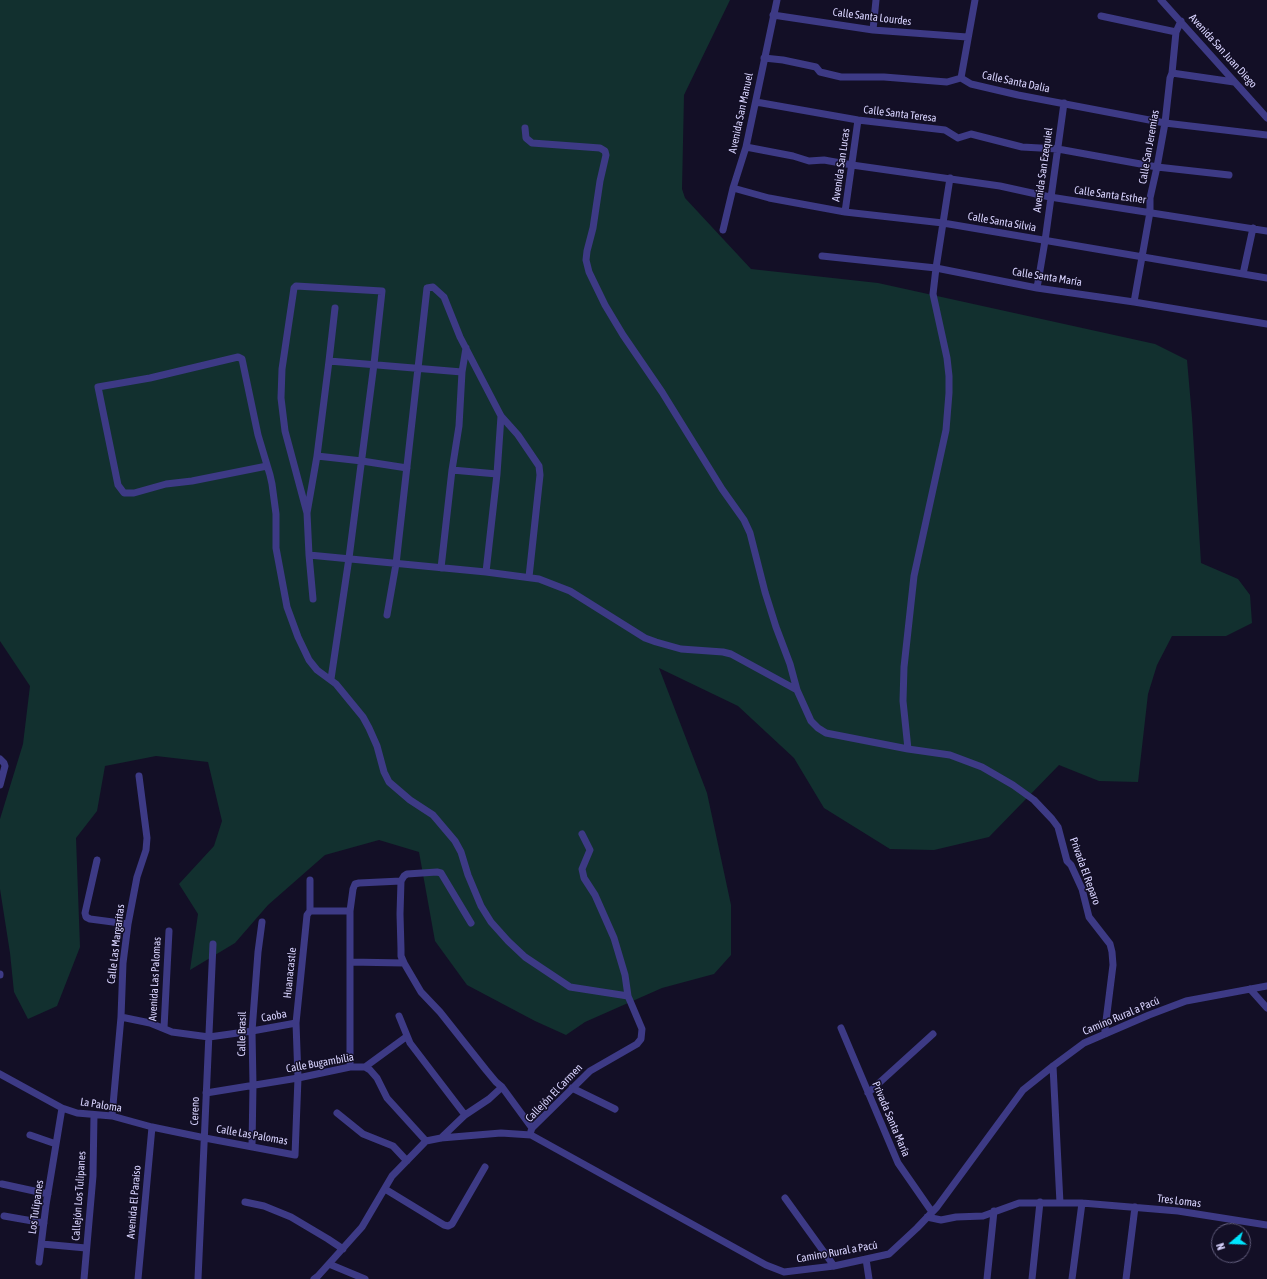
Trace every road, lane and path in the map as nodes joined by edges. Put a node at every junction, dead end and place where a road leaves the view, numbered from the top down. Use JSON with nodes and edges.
{"nodes":[{"id":1,"x":777,"y":0,"type":"edge"},
{"id":2,"x":876,"y":0,"type":"edge"},
{"id":3,"x":974,"y":0,"type":"edge"},
{"id":4,"x":1161,"y":0,"type":"edge"},
{"id":5,"x":773,"y":15,"type":"junction"},
{"id":6,"x":1101,"y":16,"type":"dead end"},
{"id":7,"x":1181,"y":21,"type":"junction"},
{"id":8,"x":872,"y":30,"type":"junction"},
{"id":9,"x":1176,"y":32,"type":"junction"},
{"id":10,"x":968,"y":37,"type":"junction"},
{"id":11,"x":764,"y":58,"type":"junction"},
{"id":12,"x":1172,"y":72,"type":"junction"},
{"id":13,"x":961,"y":78,"type":"junction"},
{"id":14,"x":1234,"y":82,"type":"junction"},
{"id":15,"x":756,"y":102,"type":"junction"},
{"id":16,"x":1064,"y":103,"type":"junction"},
{"id":17,"x":1267,"y":118,"type":"edge"},
{"id":18,"x":858,"y":120,"type":"junction"},
{"id":19,"x":1165,"y":123,"type":"junction"},
{"id":20,"x":525,"y":128,"type":"dead end"},
{"id":21,"x":1267,"y":135,"type":"edge"},
{"id":22,"x":746,"y":148,"type":"junction"},
{"id":23,"x":1058,"y":148,"type":"junction"},
{"id":24,"x":852,"y":165,"type":"junction"},
{"id":25,"x":1157,"y":167,"type":"junction"},
{"id":26,"x":1229,"y":176,"type":"dead end"},
{"id":27,"x":950,"y":178,"type":"junction"},
{"id":28,"x":733,"y":188,"type":"junction"},
{"id":29,"x":1050,"y":197,"type":"junction"},
{"id":30,"x":845,"y":212,"type":"junction"},
{"id":31,"x":1150,"y":212,"type":"junction"},
{"id":32,"x":943,"y":223,"type":"junction"},
{"id":33,"x":1253,"y":228,"type":"junction"},
{"id":34,"x":723,"y":230,"type":"dead end"},
{"id":35,"x":1267,"y":230,"type":"edge"},
{"id":36,"x":1045,"y":241,"type":"junction"},
{"id":37,"x":822,"y":256,"type":"dead end"},
{"id":38,"x":1142,"y":257,"type":"junction"},
{"id":39,"x":936,"y":268,"type":"junction"},
{"id":40,"x":1243,"y":274,"type":"junction"},
{"id":41,"x":1267,"y":278,"type":"edge"},
{"id":42,"x":1037,"y":288,"type":"junction"},
{"id":43,"x":1134,"y":302,"type":"junction"},
{"id":44,"x":335,"y":308,"type":"dead end"},
{"id":45,"x":1267,"y":324,"type":"edge"},
{"id":46,"x":466,"y":348,"type":"junction"},
{"id":47,"x":329,"y":361,"type":"junction"},
{"id":48,"x":374,"y":364,"type":"junction"},
{"id":49,"x":419,"y":368,"type":"junction"},
{"id":50,"x":462,"y":372,"type":"junction"},
{"id":51,"x":501,"y":416,"type":"junction"},
{"id":52,"x":317,"y":456,"type":"junction"},
{"id":53,"x":362,"y":461,"type":"junction"},
{"id":54,"x":267,"y":466,"type":"junction"},
{"id":55,"x":407,"y":468,"type":"junction"},
{"id":56,"x":452,"y":470,"type":"junction"},
{"id":57,"x":497,"y":474,"type":"junction"},
{"id":58,"x":307,"y":513,"type":"junction"},
{"id":59,"x":309,"y":555,"type":"junction"},
{"id":60,"x":349,"y":558,"type":"junction"},
{"id":61,"x":396,"y":564,"type":"junction"},
{"id":62,"x":441,"y":568,"type":"junction"},
{"id":63,"x":486,"y":572,"type":"junction"},
{"id":64,"x":529,"y":577,"type":"junction"},
{"id":65,"x":313,"y":599,"type":"dead end"},
{"id":66,"x":387,"y":615,"type":"dead end"},
{"id":67,"x":331,"y":679,"type":"junction"},
{"id":68,"x":797,"y":690,"type":"junction"},
{"id":69,"x":908,"y":749,"type":"junction"},
{"id":70,"x":2,"y":761,"type":"edge"},
{"id":71,"x":139,"y":776,"type":"dead end"},
{"id":72,"x":0,"y":785,"type":"edge"},
{"id":73,"x":582,"y":834,"type":"dead end"},
{"id":74,"x":97,"y":860,"type":"dead end"},
{"id":75,"x":310,"y":880,"type":"dead end"},
{"id":76,"x":401,"y":881,"type":"junction"},
{"id":77,"x":310,"y":911,"type":"junction"},
{"id":78,"x":350,"y":911,"type":"junction"},
{"id":79,"x":262,"y":922,"type":"dead end"},
{"id":80,"x":471,"y":923,"type":"dead end"},
{"id":81,"x":128,"y":924,"type":"junction"},
{"id":82,"x":169,"y":931,"type":"dead end"},
{"id":83,"x":213,"y":944,"type":"dead end"},
{"id":84,"x":350,"y":962,"type":"junction"},
{"id":85,"x":404,"y":962,"type":"junction"},
{"id":86,"x":1267,"y":986,"type":"edge"},
{"id":87,"x":1250,"y":989,"type":"junction"},
{"id":88,"x":628,"y":996,"type":"junction"},
{"id":89,"x":1267,"y":1008,"type":"edge"},
{"id":90,"x":399,"y":1016,"type":"dead end"},
{"id":91,"x":121,"y":1017,"type":"junction"},
{"id":92,"x":296,"y":1023,"type":"junction"},
{"id":93,"x":164,"y":1028,"type":"junction"},
{"id":94,"x":841,"y":1028,"type":"dead end"},
{"id":95,"x":252,"y":1031,"type":"junction"},
{"id":96,"x":934,"y":1034,"type":"dead end"},
{"id":97,"x":1105,"y":1034,"type":"junction"},
{"id":98,"x":209,"y":1037,"type":"junction"},
{"id":99,"x":406,"y":1037,"type":"junction"},
{"id":100,"x":1053,"y":1066,"type":"junction"},
{"id":101,"x":350,"y":1067,"type":"junction"},
{"id":102,"x":365,"y":1067,"type":"junction"},
{"id":103,"x":0,"y":1074,"type":"edge"},
{"id":104,"x":298,"y":1078,"type":"junction"},
{"id":105,"x":253,"y":1085,"type":"junction"},
{"id":106,"x":502,"y":1087,"type":"junction"},
{"id":107,"x":572,"y":1088,"type":"junction"},
{"id":108,"x":206,"y":1093,"type":"junction"},
{"id":109,"x":868,"y":1093,"type":"junction"},
{"id":110,"x":62,"y":1108,"type":"junction"},
{"id":111,"x":615,"y":1109,"type":"dead end"},
{"id":112,"x":337,"y":1113,"type":"dead end"},
{"id":113,"x":94,"y":1115,"type":"junction"},
{"id":114,"x":465,"y":1115,"type":"junction"},
{"id":115,"x":112,"y":1116,"type":"junction"},
{"id":116,"x":152,"y":1127,"type":"junction"},
{"id":117,"x":531,"y":1131,"type":"junction"},
{"id":118,"x":30,"y":1135,"type":"dead end"},
{"id":119,"x":204,"y":1138,"type":"junction"},
{"id":120,"x":441,"y":1138,"type":"junction"},
{"id":121,"x":426,"y":1141,"type":"junction"},
{"id":122,"x":56,"y":1144,"type":"junction"},
{"id":123,"x":252,"y":1146,"type":"junction"},
{"id":124,"x":295,"y":1154,"type":"joint"},
{"id":125,"x":407,"y":1161,"type":"junction"},
{"id":126,"x":485,"y":1167,"type":"dead end"},
{"id":127,"x":2,"y":1184,"type":"dead end"},
{"id":128,"x":384,"y":1189,"type":"junction"},
{"id":129,"x":48,"y":1194,"type":"junction"},
{"id":130,"x":785,"y":1198,"type":"dead end"},
{"id":131,"x":245,"y":1202,"type":"dead end"},
{"id":132,"x":1040,"y":1202,"type":"junction"},
{"id":133,"x":1060,"y":1203,"type":"junction"},
{"id":134,"x":1084,"y":1203,"type":"junction"},
{"id":135,"x":1135,"y":1207,"type":"junction"},
{"id":136,"x":994,"y":1211,"type":"junction"},
{"id":137,"x":930,"y":1215,"type":"junction"},
{"id":138,"x":4,"y":1216,"type":"dead end"},
{"id":139,"x":44,"y":1223,"type":"junction"},
{"id":140,"x":1267,"y":1225,"type":"edge"},
{"id":141,"x":42,"y":1244,"type":"junction"},
{"id":142,"x":86,"y":1248,"type":"junction"},
{"id":143,"x":343,"y":1249,"type":"junction"},
{"id":144,"x":866,"y":1259,"type":"junction"},
{"id":145,"x":39,"y":1262,"type":"dead end"},
{"id":146,"x":329,"y":1264,"type":"junction"},
{"id":147,"x":834,"y":1266,"type":"junction"},
{"id":148,"x":785,"y":1276,"type":"edge"},
{"id":149,"x":84,"y":1279,"type":"edge"},
{"id":150,"x":138,"y":1279,"type":"edge"},
{"id":151,"x":198,"y":1279,"type":"edge"},
{"id":152,"x":314,"y":1279,"type":"edge"},
{"id":153,"x":366,"y":1279,"type":"edge"},
{"id":154,"x":869,"y":1279,"type":"edge"},
{"id":155,"x":987,"y":1279,"type":"edge"},
{"id":156,"x":1032,"y":1279,"type":"edge"},
{"id":157,"x":1072,"y":1279,"type":"edge"},
{"id":158,"x":1126,"y":1279,"type":"edge"}],
"edges":[{"from":1,"to":5,"type":"street","name":"Avenida San Manuel"},
{"from":2,"to":8,"type":"street"},
{"from":3,"to":10,"type":"street"},
{"from":4,"to":7,"type":"street","name":"Avenida San Juan Diego"},
{"from":5,"to":8,"type":"street","name":"Calle Santa Lourdes"},
{"from":5,"to":11,"type":"street","name":"Avenida San Manuel"},
{"from":6,"to":9,"type":"street"},
{"from":7,"to":9,"type":"street","name":"Calle San Jeremías"},
{"from":7,"to":14,"type":"street","name":"Avenida San Juan Diego"},
{"from":8,"to":10,"type":"street","name":"Calle Santa Lourdes"},
{"from":9,"to":12,"type":"street","name":"Calle San Jeremías"},
{"from":10,"to":13,"type":"street"},
{"from":11,"to":13,"type":"street"},
{"from":11,"to":15,"type":"street","name":"Avenida San Manuel"},
{"from":12,"to":14,"type":"street"},
{"from":12,"to":19,"type":"street","name":"Calle San Jeremías"},
{"from":13,"to":16,"type":"street","name":"Calle Santa Dalia"},
{"from":14,"to":17,"type":"street","name":"Avenida San Juan Diego"},
{"from":15,"to":18,"type":"street","name":"Calle Santa Teresa"},
{"from":15,"to":22,"type":"street","name":"Avenida San Manuel"},
{"from":16,"to":19,"type":"street","name":"Calle Santa Dalia"},
{"from":16,"to":23,"type":"street","name":"Avenida San Ezequiel"},
{"from":18,"to":23,"type":"street","name":"Calle Santa Teresa"},
{"from":18,"to":24,"type":"street","name":"Avenida San Lucas"},
{"from":19,"to":21,"type":"street","name":"Calle Santa Dalia"},
{"from":19,"to":25,"type":"street","name":"Calle San Jeremías"},
{"from":20,"to":68,"type":"street","name":"Privada El Reparo"},
{"from":22,"to":24,"type":"street","name":"Calle Santa Esther"},
{"from":22,"to":28,"type":"street","name":"Avenida San Manuel"},
{"from":23,"to":25,"type":"street","name":"Calle Santa Teresa"},
{"from":23,"to":29,"type":"street","name":"Avenida San Ezequiel"},
{"from":24,"to":27,"type":"street","name":"Calle Santa Esther"},
{"from":24,"to":30,"type":"street","name":"Avenida San Lucas"},
{"from":25,"to":26,"type":"street","name":"Calle Santa Teresa"},
{"from":25,"to":31,"type":"street","name":"Calle San Jeremías"},
{"from":27,"to":29,"type":"street","name":"Calle Santa Esther"},
{"from":27,"to":32,"type":"street"},
{"from":28,"to":30,"type":"street","name":"Calle Santa Silvia"},
{"from":28,"to":34,"type":"street","name":"Avenida San Manuel"},
{"from":29,"to":31,"type":"street","name":"Calle Santa Esther"},
{"from":29,"to":36,"type":"street","name":"Avenida San Ezequiel"},
{"from":30,"to":32,"type":"street","name":"Calle Santa Silvia"},
{"from":31,"to":33,"type":"street","name":"Calle Santa Esther"},
{"from":31,"to":38,"type":"street","name":"Calle San Jeremías"},
{"from":32,"to":36,"type":"street","name":"Calle Santa Silvia"},
{"from":32,"to":39,"type":"street"},
{"from":33,"to":35,"type":"street","name":"Calle Santa Esther"},
{"from":33,"to":40,"type":"street"},
{"from":36,"to":38,"type":"street","name":"Calle Santa Silvia"},
{"from":36,"to":42,"type":"street","name":"Avenida San Ezequiel"},
{"from":37,"to":39,"type":"street","name":"Calle Santa María"},
{"from":38,"to":40,"type":"street","name":"Calle Santa Silvia"},
{"from":38,"to":43,"type":"street","name":"Calle San Jeremías"},
{"from":39,"to":42,"type":"street","name":"Calle Santa María"},
{"from":39,"to":69,"type":"street"},
{"from":40,"to":41,"type":"street","name":"Calle Santa Silvia"},
{"from":42,"to":43,"type":"street","name":"Calle Santa María"},
{"from":43,"to":45,"type":"street","name":"Calle Santa María"},
{"from":44,"to":47,"type":"street"},
{"from":46,"to":49,"type":"street"},
{"from":46,"to":50,"type":"street"},
{"from":46,"to":51,"type":"street"},
{"from":47,"to":48,"type":"street"},
{"from":47,"to":52,"type":"street"},
{"from":48,"to":49,"type":"street"},
{"from":48,"to":53,"type":"street"},
{"from":48,"to":58,"type":"street"},
{"from":49,"to":50,"type":"street"},
{"from":49,"to":55,"type":"street"},
{"from":50,"to":56,"type":"street"},
{"from":51,"to":57,"type":"street"},
{"from":51,"to":64,"type":"street"},
{"from":52,"to":53,"type":"street"},
{"from":52,"to":58,"type":"street"},
{"from":53,"to":55,"type":"street"},
{"from":53,"to":60,"type":"street"},
{"from":54,"to":54,"type":"street"},
{"from":54,"to":67,"type":"street"},
{"from":55,"to":61,"type":"street"},
{"from":56,"to":57,"type":"street"},
{"from":56,"to":62,"type":"street"},
{"from":57,"to":63,"type":"street"},
{"from":58,"to":59,"type":"street"},
{"from":59,"to":60,"type":"street"},
{"from":59,"to":65,"type":"street"},
{"from":60,"to":61,"type":"street"},
{"from":60,"to":67,"type":"street"},
{"from":61,"to":62,"type":"street"},
{"from":61,"to":66,"type":"street"},
{"from":62,"to":63,"type":"street"},
{"from":63,"to":64,"type":"street"},
{"from":64,"to":68,"type":"street"},
{"from":67,"to":88,"type":"street"},
{"from":68,"to":69,"type":"street","name":"Privada El Reparo"},
{"from":69,"to":97,"type":"street","name":"Privada El Reparo"},
{"from":70,"to":72,"type":"street"},
{"from":71,"to":81,"type":"street","name":"Calle Las Margaritas"},
{"from":73,"to":88,"type":"street","name":"Callejón El Carmen"},
{"from":74,"to":81,"type":"street"},
{"from":75,"to":77,"type":"street","name":"Huanacastle"},
{"from":76,"to":78,"type":"street"},
{"from":76,"to":80,"type":"street"},
{"from":76,"to":85,"type":"street"},
{"from":77,"to":78,"type":"street"},
{"from":77,"to":92,"type":"street","name":"Huanacastle"},
{"from":78,"to":84,"type":"street"},
{"from":79,"to":95,"type":"street","name":"Calle Brasil"},
{"from":81,"to":91,"type":"street","name":"Calle Las Margaritas"},
{"from":82,"to":93,"type":"street","name":"Avenida Las Palomas"},
{"from":83,"to":98,"type":"street","name":"Cereno"},
{"from":84,"to":85,"type":"street"},
{"from":84,"to":101,"type":"street"},
{"from":85,"to":106,"type":"street"},
{"from":86,"to":87,"type":"street","name":"Camino Rural a Pacú"},
{"from":87,"to":89,"type":"street"},
{"from":87,"to":97,"type":"street","name":"Camino Rural a Pacú"},
{"from":88,"to":107,"type":"street","name":"Callejón El Carmen"},
{"from":90,"to":99,"type":"street"},
{"from":91,"to":93,"type":"street","name":"Caoba"},
{"from":91,"to":115,"type":"street","name":"Calle Las Margaritas"},
{"from":92,"to":95,"type":"street","name":"Caoba"},
{"from":92,"to":104,"type":"street","name":"Huanacastle"},
{"from":93,"to":98,"type":"street","name":"Caoba"},
{"from":94,"to":109,"type":"street","name":"Privada Santa María"},
{"from":95,"to":98,"type":"street","name":"Caoba"},
{"from":95,"to":105,"type":"street","name":"Calle Brasil"},
{"from":96,"to":109,"type":"street"},
{"from":97,"to":100,"type":"street","name":"Camino Rural a Pacú"},
{"from":98,"to":108,"type":"street","name":"Cereno"},
{"from":99,"to":102,"type":"street"},
{"from":99,"to":114,"type":"street"},
{"from":100,"to":133,"type":"street"},
{"from":100,"to":137,"type":"street","name":"Camino Rural a Pacú"},
{"from":101,"to":102,"type":"street","name":"Calle Bugambilia"},
{"from":101,"to":104,"type":"street","name":"Calle Bugambilia"},
{"from":102,"to":121,"type":"street","name":"Calle Bugambilia"},
{"from":103,"to":110,"type":"street","name":"La Paloma"},
{"from":104,"to":105,"type":"street","name":"Calle Bugambilia"},
{"from":104,"to":124,"type":"street","name":"Huanacastle"},
{"from":105,"to":108,"type":"street","name":"Calle Bugambilia"},
{"from":105,"to":123,"type":"street","name":"Calle Brasil"},
{"from":106,"to":114,"type":"street"},
{"from":106,"to":117,"type":"street"},
{"from":107,"to":111,"type":"street"},
{"from":107,"to":117,"type":"street","name":"Callejón El Carmen"},
{"from":108,"to":119,"type":"street","name":"Cereno"},
{"from":109,"to":137,"type":"street","name":"Privada Santa María"},
{"from":110,"to":113,"type":"street","name":"La Paloma"},
{"from":110,"to":122,"type":"street","name":"Los Tulipanes"},
{"from":112,"to":125,"type":"street"},
{"from":113,"to":115,"type":"street","name":"La Paloma"},
{"from":113,"to":142,"type":"street","name":"Callejón Los Tulipanes"},
{"from":114,"to":120,"type":"street"},
{"from":115,"to":116,"type":"street","name":"La Paloma"},
{"from":116,"to":119,"type":"street","name":"La Paloma"},
{"from":116,"to":150,"type":"street","name":"Avenida El Paraíso"},
{"from":117,"to":120,"type":"street","name":"Camino Rural a Pacú"},
{"from":117,"to":148,"type":"street","name":"Camino Rural a Pacú"},
{"from":118,"to":122,"type":"street"},
{"from":119,"to":123,"type":"street","name":"Calle Las Palomas"},
{"from":119,"to":151,"type":"street","name":"Cereno"},
{"from":120,"to":121,"type":"street","name":"Camino Rural a Pacú"},
{"from":121,"to":125,"type":"street"},
{"from":122,"to":129,"type":"street","name":"Los Tulipanes"},
{"from":123,"to":124,"type":"street","name":"Calle Las Palomas"},
{"from":125,"to":128,"type":"street"},
{"from":126,"to":128,"type":"street"},
{"from":127,"to":129,"type":"street"},
{"from":128,"to":143,"type":"street"},
{"from":129,"to":139,"type":"street","name":"Los Tulipanes"},
{"from":130,"to":147,"type":"street"},
{"from":131,"to":143,"type":"street"},
{"from":132,"to":133,"type":"street","name":"Tres Lomas"},
{"from":132,"to":136,"type":"street","name":"Tres Lomas"},
{"from":132,"to":156,"type":"street"},
{"from":133,"to":134,"type":"street","name":"Tres Lomas"},
{"from":134,"to":135,"type":"street","name":"Tres Lomas"},
{"from":134,"to":157,"type":"street"},
{"from":135,"to":140,"type":"street","name":"Tres Lomas"},
{"from":135,"to":158,"type":"street"},
{"from":136,"to":137,"type":"street","name":"Tres Lomas"},
{"from":136,"to":155,"type":"street"},
{"from":137,"to":144,"type":"street","name":"Camino Rural a Pacú"},
{"from":138,"to":139,"type":"street"},
{"from":139,"to":141,"type":"street","name":"Los Tulipanes"},
{"from":141,"to":142,"type":"street"},
{"from":141,"to":145,"type":"street","name":"Los Tulipanes"},
{"from":142,"to":149,"type":"street","name":"Callejón Los Tulipanes"},
{"from":143,"to":146,"type":"street"},
{"from":144,"to":147,"type":"street","name":"Camino Rural a Pacú"},
{"from":144,"to":154,"type":"street"},
{"from":146,"to":152,"type":"street"},
{"from":146,"to":153,"type":"street"},
{"from":147,"to":148,"type":"street","name":"Camino Rural a Pacú"}]}
